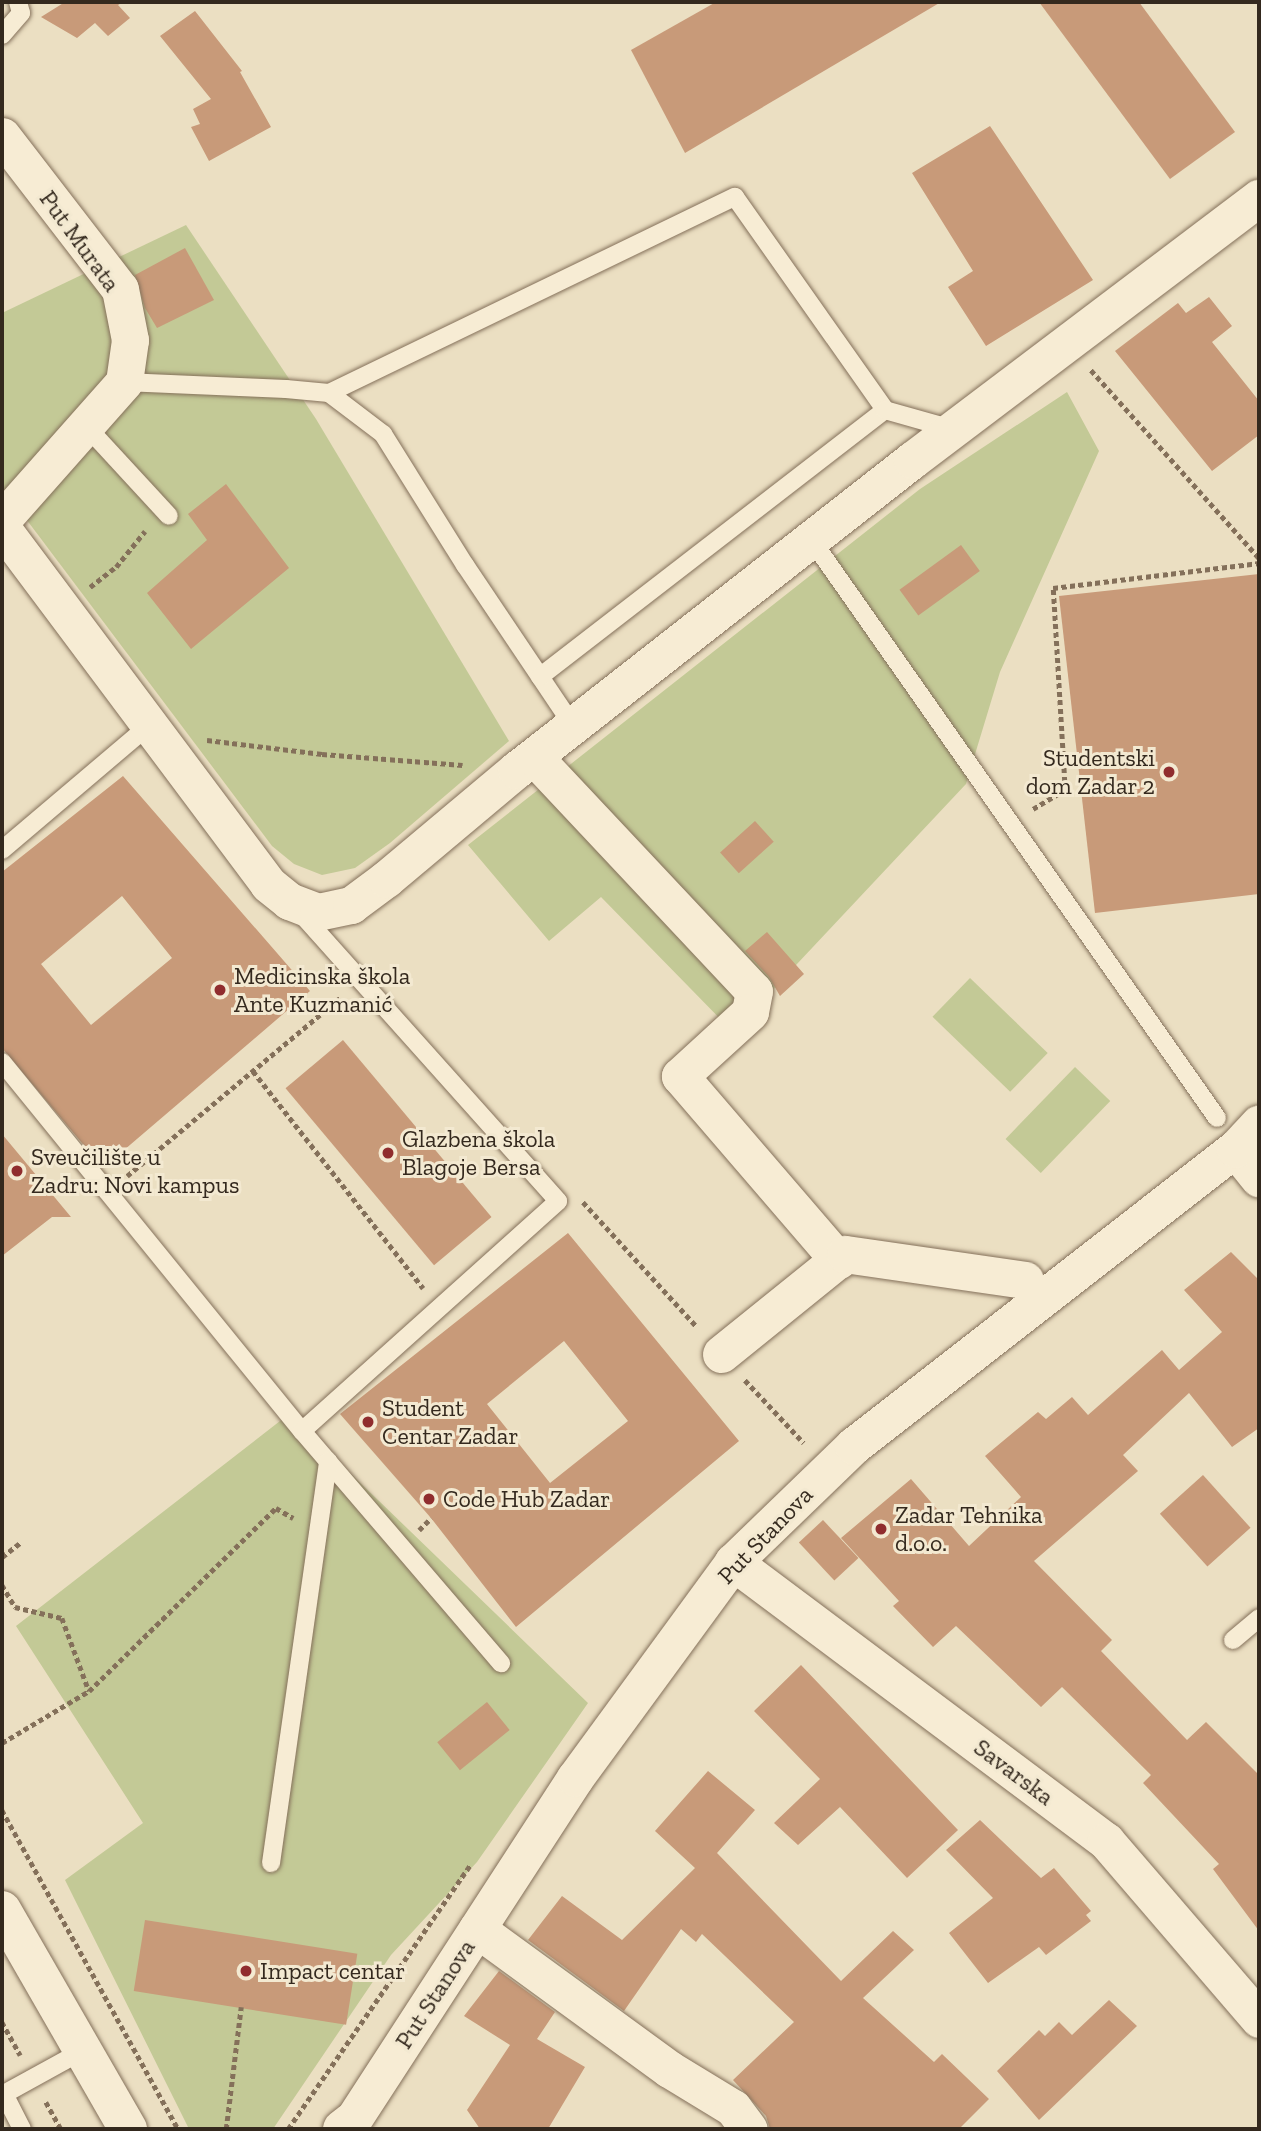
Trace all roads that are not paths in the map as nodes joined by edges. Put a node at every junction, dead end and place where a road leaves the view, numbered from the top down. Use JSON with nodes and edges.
{"nodes":[{"id":1,"x":18,"y":2,"type":"edge"},
{"id":2,"x":2,"y":35,"type":"edge"},
{"id":3,"x":2,"y":136,"type":"edge"},
{"id":4,"x":1259,"y":198,"type":"edge"},
{"id":5,"x":124,"y":382,"type":"junction"},
{"id":6,"x":329,"y":393,"type":"junction"},
{"id":7,"x":885,"y":410,"type":"junction"},
{"id":8,"x":86,"y":426,"type":"junction"},
{"id":9,"x":952,"y":429,"type":"junction"},
{"id":10,"x":169,"y":516,"type":"dead end"},
{"id":11,"x":2,"y":520,"type":"edge"},
{"id":12,"x":2,"y":528,"type":"edge"},
{"id":13,"x":811,"y":539,"type":"junction"},
{"id":14,"x":540,"y":677,"type":"junction"},
{"id":15,"x":573,"y":726,"type":"junction"},
{"id":16,"x":153,"y":733,"type":"junction"},
{"id":17,"x":525,"y":763,"type":"junction"},
{"id":18,"x":2,"y":850,"type":"edge"},
{"id":19,"x":289,"y":901,"type":"junction"},
{"id":20,"x":2,"y":1062,"type":"edge"},
{"id":21,"x":1217,"y":1118,"type":"dead end"},
{"id":22,"x":1259,"y":1123,"type":"edge"},
{"id":23,"x":1235,"y":1149,"type":"junction"},
{"id":24,"x":1259,"y":1180,"type":"edge"},
{"id":25,"x":838,"y":1260,"type":"junction"},
{"id":26,"x":1025,"y":1280,"type":"dead end"},
{"id":27,"x":721,"y":1353,"type":"dead end"},
{"id":28,"x":302,"y":1431,"type":"junction"},
{"id":29,"x":328,"y":1461,"type":"junction"},
{"id":30,"x":733,"y":1562,"type":"junction"},
{"id":31,"x":1259,"y":1618,"type":"edge"},
{"id":32,"x":1233,"y":1640,"type":"dead end"},
{"id":33,"x":501,"y":1663,"type":"dead end"},
{"id":34,"x":271,"y":1863,"type":"dead end"},
{"id":35,"x":2,"y":1910,"type":"edge"},
{"id":36,"x":477,"y":1929,"type":"junction"},
{"id":37,"x":1259,"y":2019,"type":"edge"},
{"id":38,"x":84,"y":2050,"type":"junction"},
{"id":39,"x":3,"y":2094,"type":"edge"},
{"id":40,"x":347,"y":2127,"type":"edge"},
{"id":41,"x":22,"y":2129,"type":"edge"},
{"id":42,"x":128,"y":2129,"type":"edge"},
{"id":43,"x":749,"y":2129,"type":"edge"}],
"edges":[{"from":1,"to":2,"type":"lane"},
{"from":3,"to":5,"type":"street","name":"Put Murata"},
{"from":4,"to":9,"type":"street"},
{"from":5,"to":6,"type":"lane"},
{"from":5,"to":8,"type":"street"},
{"from":6,"to":7,"type":"lane"},
{"from":6,"to":14,"type":"lane"},
{"from":7,"to":9,"type":"lane"},
{"from":7,"to":14,"type":"lane"},
{"from":8,"to":10,"type":"lane"},
{"from":8,"to":11,"type":"street"},
{"from":9,"to":13,"type":"street"},
{"from":12,"to":16,"type":"street"},
{"from":13,"to":15,"type":"street"},
{"from":13,"to":21,"type":"lane"},
{"from":14,"to":15,"type":"lane"},
{"from":15,"to":17,"type":"street"},
{"from":16,"to":18,"type":"lane"},
{"from":16,"to":19,"type":"street"},
{"from":17,"to":19,"type":"street"},
{"from":17,"to":25,"type":"street"},
{"from":19,"to":28,"type":"lane"},
{"from":20,"to":28,"type":"lane"},
{"from":22,"to":23,"type":"street","name":"Put Stanova"},
{"from":23,"to":24,"type":"street"},
{"from":23,"to":30,"type":"street","name":"Put Stanova"},
{"from":25,"to":26,"type":"street"},
{"from":25,"to":27,"type":"street"},
{"from":28,"to":29,"type":"lane"},
{"from":29,"to":33,"type":"lane"},
{"from":29,"to":34,"type":"lane"},
{"from":30,"to":36,"type":"street","name":"Put Stanova"},
{"from":30,"to":37,"type":"street","name":"Savarska"},
{"from":31,"to":32,"type":"lane"},
{"from":35,"to":38,"type":"main road"},
{"from":36,"to":40,"type":"street","name":"Put Stanova"},
{"from":36,"to":43,"type":"street"},
{"from":38,"to":39,"type":"lane"},
{"from":38,"to":42,"type":"main road"},
{"from":39,"to":41,"type":"lane"}]}
